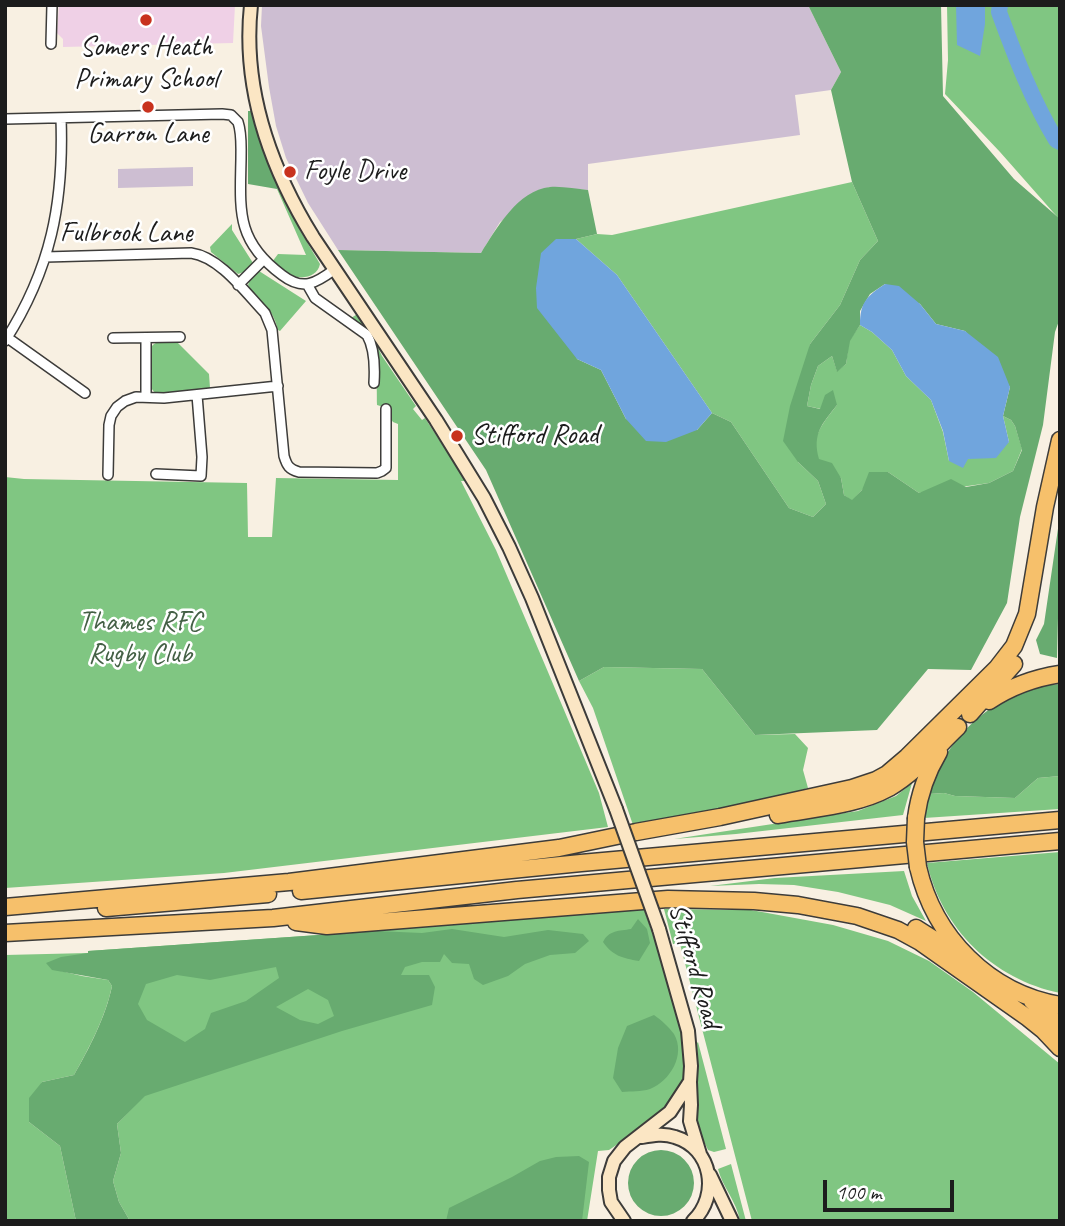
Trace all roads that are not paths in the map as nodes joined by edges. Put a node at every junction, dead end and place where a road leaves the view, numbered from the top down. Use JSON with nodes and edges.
{"nodes":[{"id":1,"x":52,"y":5,"type":"edge"},
{"id":2,"x":251,"y":5,"type":"edge"},
{"id":3,"x":51,"y":44,"type":"dead end"},
{"id":4,"x":61,"y":118,"type":"junction"},
{"id":5,"x":5,"y":120,"type":"edge"},
{"id":6,"x":45,"y":257,"type":"junction"},
{"id":7,"x":264,"y":259,"type":"junction"},
{"id":8,"x":335,"y":269,"type":"junction"},
{"id":9,"x":307,"y":284,"type":"junction"},
{"id":10,"x":238,"y":285,"type":"junction"},
{"id":11,"x":180,"y":337,"type":"dead end"},
{"id":12,"x":113,"y":338,"type":"dead end"},
{"id":13,"x":146,"y":338,"type":"junction"},
{"id":14,"x":6,"y":339,"type":"edge"},
{"id":15,"x":374,"y":383,"type":"dead end"},
{"id":16,"x":278,"y":386,"type":"junction"},
{"id":17,"x":85,"y":393,"type":"dead end"},
{"id":18,"x":197,"y":395,"type":"junction"},
{"id":19,"x":146,"y":397,"type":"junction"},
{"id":20,"x":387,"y":409,"type":"dead end"},
{"id":21,"x":1060,"y":440,"type":"edge"},
{"id":22,"x":1060,"y":470,"type":"edge"},
{"id":23,"x":156,"y":474,"type":"dead end"},
{"id":24,"x":108,"y":475,"type":"dead end"},
{"id":25,"x":1060,"y":674,"type":"edge"},
{"id":26,"x":970,"y":713,"type":"junction"},
{"id":27,"x":958,"y":727,"type":"junction"},
{"id":28,"x":1060,"y":820,"type":"edge"},
{"id":29,"x":1060,"y":841,"type":"edge"},
{"id":30,"x":506,"y":870,"type":"junction"},
{"id":31,"x":402,"y":904,"type":"junction"},
{"id":32,"x":5,"y":910,"type":"edge"},
{"id":33,"x":273,"y":918,"type":"junction"},
{"id":34,"x":5,"y":933,"type":"edge"},
{"id":35,"x":979,"y":968,"type":"junction"},
{"id":36,"x":1023,"y":994,"type":"junction"},
{"id":37,"x":1060,"y":1005,"type":"edge"},
{"id":38,"x":1060,"y":1028,"type":"edge"},
{"id":39,"x":1060,"y":1048,"type":"edge"},
{"id":40,"x":690,"y":1082,"type":"junction"},
{"id":41,"x":638,"y":1138,"type":"junction"},
{"id":42,"x":700,"y":1154,"type":"junction"},
{"id":43,"x":709,"y":1175,"type":"junction"},
{"id":44,"x":611,"y":1202,"type":"junction"},
{"id":45,"x":609,"y":1221,"type":"edge"},
{"id":46,"x":624,"y":1221,"type":"edge"},
{"id":47,"x":693,"y":1221,"type":"edge"},
{"id":48,"x":732,"y":1221,"type":"edge"}],
"edges":[{"from":1,"to":3,"type":"street"},
{"from":2,"to":8,"type":"main road","name":"Stifford Road"},
{"from":4,"to":5,"type":"street"},
{"from":4,"to":6,"type":"street"},
{"from":4,"to":7,"type":"street"},
{"from":6,"to":10,"type":"street","name":"Fulbrook Lane"},
{"from":6,"to":14,"type":"street"},
{"from":7,"to":9,"type":"street"},
{"from":7,"to":10,"type":"street"},
{"from":8,"to":9,"type":"street"},
{"from":8,"to":40,"type":"main road","name":"Stifford Road","bridge":true},
{"from":9,"to":15,"type":"street"},
{"from":10,"to":16,"type":"street","name":"Fulbrook Lane"},
{"from":11,"to":13,"type":"street"},
{"from":12,"to":13,"type":"street"},
{"from":13,"to":19,"type":"street"},
{"from":14,"to":17,"type":"street"},
{"from":16,"to":18,"type":"street"},
{"from":16,"to":20,"type":"street","name":"Fulbrook Lane"},
{"from":18,"to":19,"type":"street"},
{"from":18,"to":23,"type":"street"},
{"from":19,"to":24,"type":"street"},
{"from":21,"to":32,"type":"highway"},
{"from":22,"to":26,"type":"highway"},
{"from":25,"to":26,"type":"highway"},
{"from":26,"to":27,"type":"highway"},
{"from":27,"to":30,"type":"highway"},
{"from":27,"to":35,"type":"highway","bridge":true},
{"from":28,"to":30,"type":"highway"},
{"from":29,"to":31,"type":"highway"},
{"from":30,"to":32,"type":"highway"},
{"from":31,"to":33,"type":"highway"},
{"from":31,"to":35,"type":"highway"},
{"from":33,"to":34,"type":"highway"},
{"from":33,"to":39,"type":"highway"},
{"from":35,"to":36,"type":"highway"},
{"from":36,"to":37,"type":"highway"},
{"from":36,"to":38,"type":"highway"},
{"from":40,"to":41,"type":"main road"},
{"from":40,"to":42,"type":"main road","name":"Stifford Road"},
{"from":41,"to":42,"type":"main road"},
{"from":41,"to":44,"type":"main road"},
{"from":42,"to":43,"type":"main road","name":"Stifford Road"},
{"from":43,"to":47,"type":"main road"},
{"from":43,"to":48,"type":"main road"},
{"from":44,"to":45,"type":"main road"},
{"from":44,"to":46,"type":"main road"}]}
